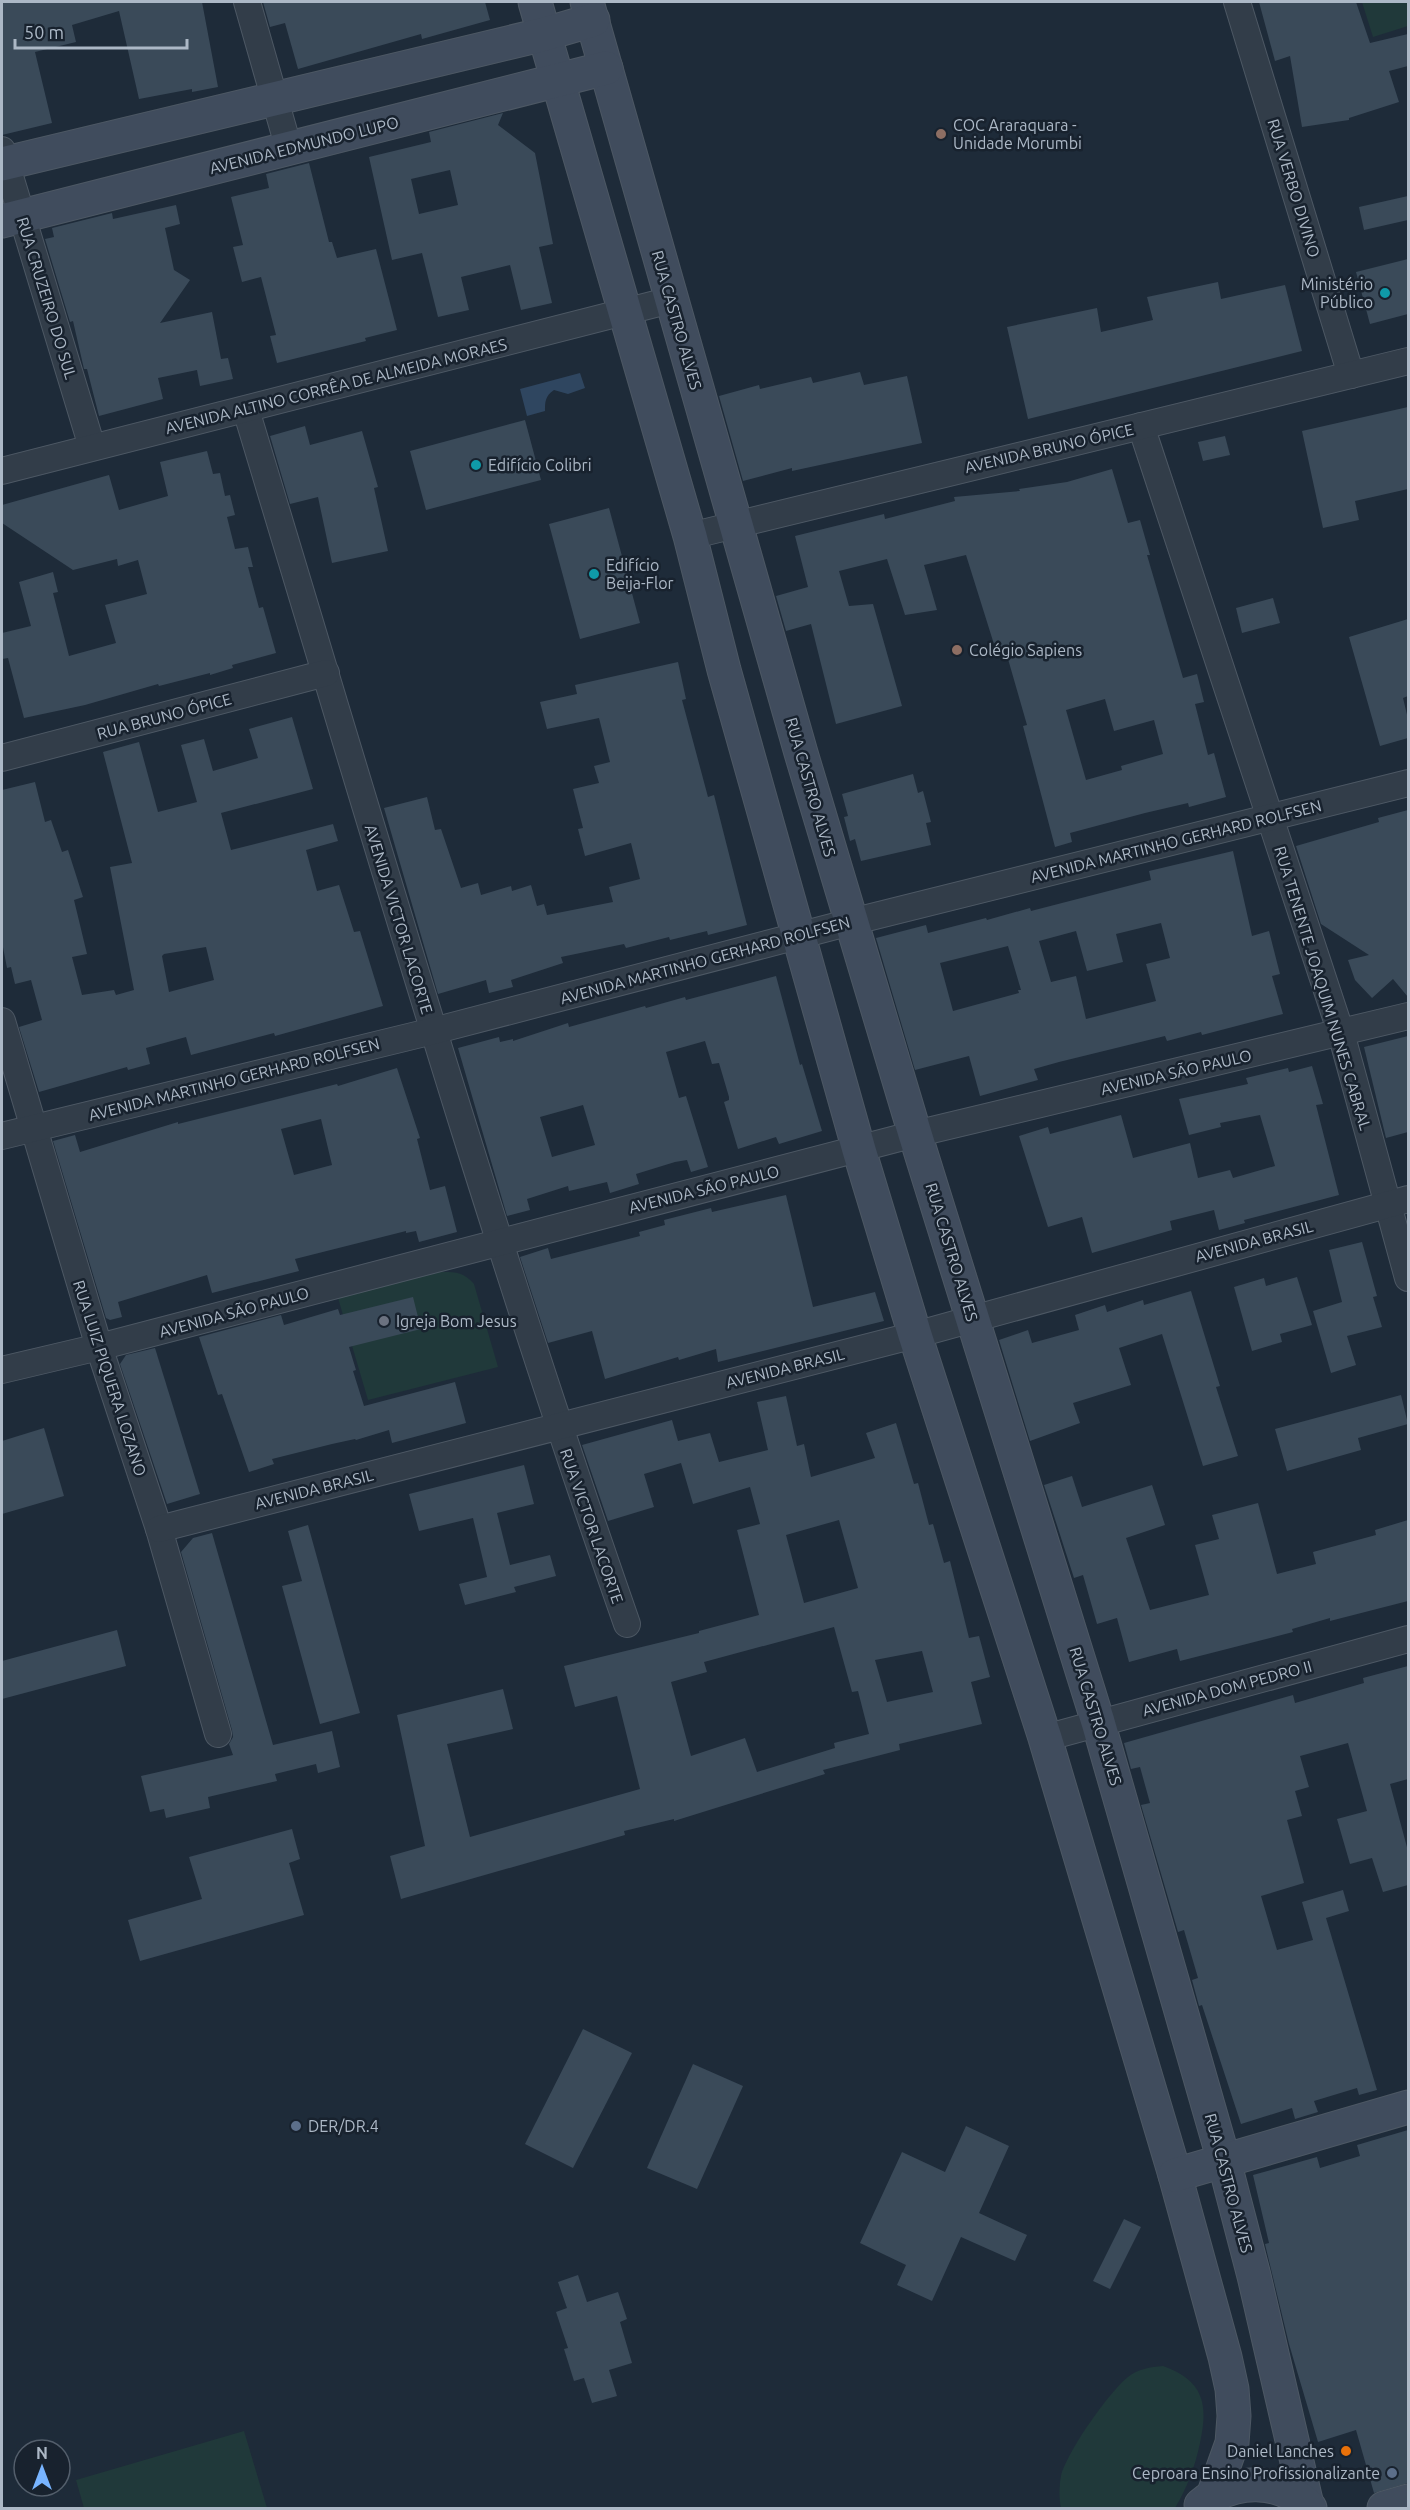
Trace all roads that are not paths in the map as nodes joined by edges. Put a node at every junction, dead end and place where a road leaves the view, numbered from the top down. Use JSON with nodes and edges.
{"nodes":[{"id":1,"x":247,"y":2,"type":"edge"},
{"id":2,"x":536,"y":2,"type":"edge"},
{"id":3,"x":1237,"y":2,"type":"edge"},
{"id":4,"x":590,"y":11,"type":"edge"},
{"id":5,"x":544,"y":34,"type":"junction"},
{"id":6,"x":606,"y":68,"type":"junction"},
{"id":7,"x":558,"y":81,"type":"junction"},
{"id":8,"x":276,"y":99,"type":"junction"},
{"id":9,"x":290,"y":149,"type":"junction"},
{"id":10,"x":3,"y":159,"type":"edge"},
{"id":11,"x":12,"y":219,"type":"edge"},
{"id":12,"x":671,"y":300,"type":"junction"},
{"id":13,"x":626,"y":312,"type":"junction"},
{"id":14,"x":1408,"y":361,"type":"edge"},
{"id":15,"x":1351,"y":375,"type":"junction"},
{"id":16,"x":246,"y":410,"type":"junction"},
{"id":17,"x":1142,"y":426,"type":"junction"},
{"id":18,"x":92,"y":447,"type":"junction"},
{"id":19,"x":2,"y":471,"type":"edge"},
{"id":20,"x":737,"y":523,"type":"junction"},
{"id":21,"x":690,"y":536,"type":"junction"},
{"id":22,"x":326,"y":673,"type":"junction"},
{"id":23,"x":2,"y":759,"type":"edge"},
{"id":24,"x":1408,"y":783,"type":"edge"},
{"id":25,"x":1270,"y":818,"type":"junction"},
{"id":26,"x":851,"y":922,"type":"junction"},
{"id":27,"x":798,"y":936,"type":"junction"},
{"id":28,"x":1408,"y":1016,"type":"edge"},
{"id":29,"x":2,"y":1021,"type":"edge"},
{"id":30,"x":433,"y":1031,"type":"junction"},
{"id":31,"x":1341,"y":1033,"type":"junction"},
{"id":32,"x":34,"y":1127,"type":"junction"},
{"id":33,"x":915,"y":1134,"type":"junction"},
{"id":34,"x":2,"y":1136,"type":"edge"},
{"id":35,"x":859,"y":1150,"type":"junction"},
{"id":36,"x":1398,"y":1202,"type":"edge"},
{"id":37,"x":500,"y":1242,"type":"junction"},
{"id":38,"x":1408,"y":1278,"type":"edge"},
{"id":39,"x":972,"y":1318,"type":"junction"},
{"id":40,"x":915,"y":1335,"type":"junction"},
{"id":41,"x":99,"y":1347,"type":"junction"},
{"id":42,"x":2,"y":1370,"type":"edge"},
{"id":43,"x":558,"y":1427,"type":"junction"},
{"id":44,"x":159,"y":1529,"type":"junction"},
{"id":45,"x":627,"y":1624,"type":"dead end"},
{"id":46,"x":1408,"y":1639,"type":"edge"},
{"id":47,"x":1098,"y":1722,"type":"junction"},
{"id":48,"x":218,"y":1734,"type":"dead end"},
{"id":49,"x":1045,"y":1738,"type":"junction"},
{"id":50,"x":1408,"y":2107,"type":"edge"},
{"id":51,"x":1224,"y":2161,"type":"junction"},
{"id":52,"x":1175,"y":2175,"type":"junction"},
{"id":53,"x":1205,"y":2502,"type":"edge"},
{"id":54,"x":1408,"y":2502,"type":"edge"},
{"id":55,"x":1308,"y":2507,"type":"edge"},
{"id":56,"x":1384,"y":2508,"type":"edge"}],
"edges":[{"from":1,"to":8,"type":"street"},
{"from":2,"to":5,"type":"main road"},
{"from":3,"to":15,"type":"street","name":"RUA VERBO DIVINO"},
{"from":4,"to":5,"type":"main road"},
{"from":4,"to":6,"type":"main road","name":"RUA CASTRO ALVES"},
{"from":5,"to":7,"type":"main road"},
{"from":5,"to":8,"type":"main road"},
{"from":6,"to":7,"type":"main road","name":"AVENIDA EDMUNDO LUPO"},
{"from":6,"to":12,"type":"main road","name":"RUA CASTRO ALVES"},
{"from":7,"to":9,"type":"main road","name":"AVENIDA EDMUNDO LUPO"},
{"from":7,"to":13,"type":"main road"},
{"from":8,"to":9,"type":"street"},
{"from":8,"to":10,"type":"main road"},
{"from":9,"to":11,"type":"main road","name":"AVENIDA EDMUNDO LUPO"},
{"from":10,"to":11,"type":"street","name":"RUA CRUZEIRO DO SUL"},
{"from":11,"to":18,"type":"street","name":"RUA CRUZEIRO DO SUL"},
{"from":12,"to":13,"type":"street","name":"AVENIDA ALTINO CORRÊA DE ALMEIDA MORAES"},
{"from":12,"to":20,"type":"main road","name":"RUA CASTRO ALVES"},
{"from":13,"to":16,"type":"street","name":"AVENIDA ALTINO CORRÊA DE ALMEIDA MORAES"},
{"from":13,"to":21,"type":"main road"},
{"from":14,"to":15,"type":"street","name":"AVENIDA BRUNO ÓPICE"},
{"from":15,"to":17,"type":"street","name":"AVENIDA BRUNO ÓPICE"},
{"from":16,"to":18,"type":"street","name":"AVENIDA ALTINO CORRÊA DE ALMEIDA MORAES"},
{"from":16,"to":22,"type":"street","name":"AVENIDA VICTOR LACORTE"},
{"from":17,"to":20,"type":"street","name":"AVENIDA BRUNO ÓPICE"},
{"from":17,"to":25,"type":"street","name":"RUA TENENTE JOAQUIM NUNES CABRAL"},
{"from":18,"to":19,"type":"street","name":"AVENIDA ALTINO CORRÊA DE ALMEIDA MORAES"},
{"from":20,"to":21,"type":"street","name":"AVENIDA BRUNO ÓPICE"},
{"from":20,"to":26,"type":"main road","name":"RUA CASTRO ALVES"},
{"from":21,"to":27,"type":"main road"},
{"from":22,"to":23,"type":"street","name":"RUA BRUNO ÓPICE"},
{"from":22,"to":30,"type":"street","name":"AVENIDA VICTOR LACORTE"},
{"from":24,"to":25,"type":"street","name":"AVENIDA MARTINHO GERHARD ROLFSEN"},
{"from":25,"to":26,"type":"street","name":"AVENIDA MARTINHO GERHARD ROLFSEN"},
{"from":25,"to":31,"type":"street","name":"RUA TENENTE JOAQUIM NUNES CABRAL"},
{"from":26,"to":27,"type":"street","name":"AVENIDA MARTINHO GERHARD ROLFSEN"},
{"from":26,"to":33,"type":"main road","name":"RUA CASTRO ALVES"},
{"from":27,"to":30,"type":"street","name":"AVENIDA MARTINHO GERHARD ROLFSEN"},
{"from":27,"to":35,"type":"main road"},
{"from":28,"to":31,"type":"street","name":"AVENIDA SÃO PAULO"},
{"from":29,"to":32,"type":"street","name":"RUA LUIZ PIQUERA LOZANO"},
{"from":30,"to":32,"type":"street","name":"AVENIDA MARTINHO GERHARD ROLFSEN"},
{"from":30,"to":37,"type":"street","name":"AVENIDA VICTOR LACORTE"},
{"from":31,"to":33,"type":"street","name":"AVENIDA SÃO PAULO"},
{"from":31,"to":36,"type":"street","name":"RUA TENENTE JOAQUIM NUNES CABRAL"},
{"from":32,"to":34,"type":"street","name":"AVENIDA MARTINHO GERHARD ROLFSEN"},
{"from":32,"to":41,"type":"street","name":"RUA LUIZ PIQUERA LOZANO"},
{"from":33,"to":35,"type":"street","name":"AVENIDA SÃO PAULO"},
{"from":33,"to":39,"type":"main road","name":"RUA CASTRO ALVES"},
{"from":35,"to":37,"type":"street","name":"AVENIDA SÃO PAULO"},
{"from":35,"to":40,"type":"main road"},
{"from":36,"to":38,"type":"street","name":"RUA TENENTE JOAQUIM NUNES CABRAL"},
{"from":36,"to":39,"type":"street","name":"AVENIDA BRASIL"},
{"from":37,"to":41,"type":"street","name":"AVENIDA SÃO PAULO"},
{"from":37,"to":43,"type":"street","name":"AVENIDA VICTOR LACORTE"},
{"from":39,"to":40,"type":"street","name":"AVENIDA BRASIL"},
{"from":39,"to":47,"type":"main road","name":"RUA CASTRO ALVES"},
{"from":40,"to":43,"type":"street","name":"AVENIDA BRASIL"},
{"from":40,"to":49,"type":"main road"},
{"from":41,"to":42,"type":"street","name":"AVENIDA SÃO PAULO"},
{"from":41,"to":44,"type":"street","name":"RUA LUIZ PIQUERA LOZANO"},
{"from":43,"to":44,"type":"street","name":"AVENIDA BRASIL"},
{"from":43,"to":45,"type":"street","name":"RUA VICTOR LACORTE"},
{"from":44,"to":48,"type":"street","name":"RUA LUIZ PIQUERA LOZANO"},
{"from":46,"to":47,"type":"street","name":"AVENIDA DOM PEDRO II"},
{"from":47,"to":49,"type":"street","name":"AVENIDA DOM PEDRO II"},
{"from":47,"to":51,"type":"main road","name":"RUA CASTRO ALVES"},
{"from":49,"to":52,"type":"main road"},
{"from":50,"to":51,"type":"main road"},
{"from":51,"to":52,"type":"main road"},
{"from":51,"to":55,"type":"main road","name":"RUA CASTRO ALVES"},
{"from":52,"to":53,"type":"main road"},
{"from":53,"to":55,"type":"main road"},
{"from":54,"to":56,"type":"main road"}]}
